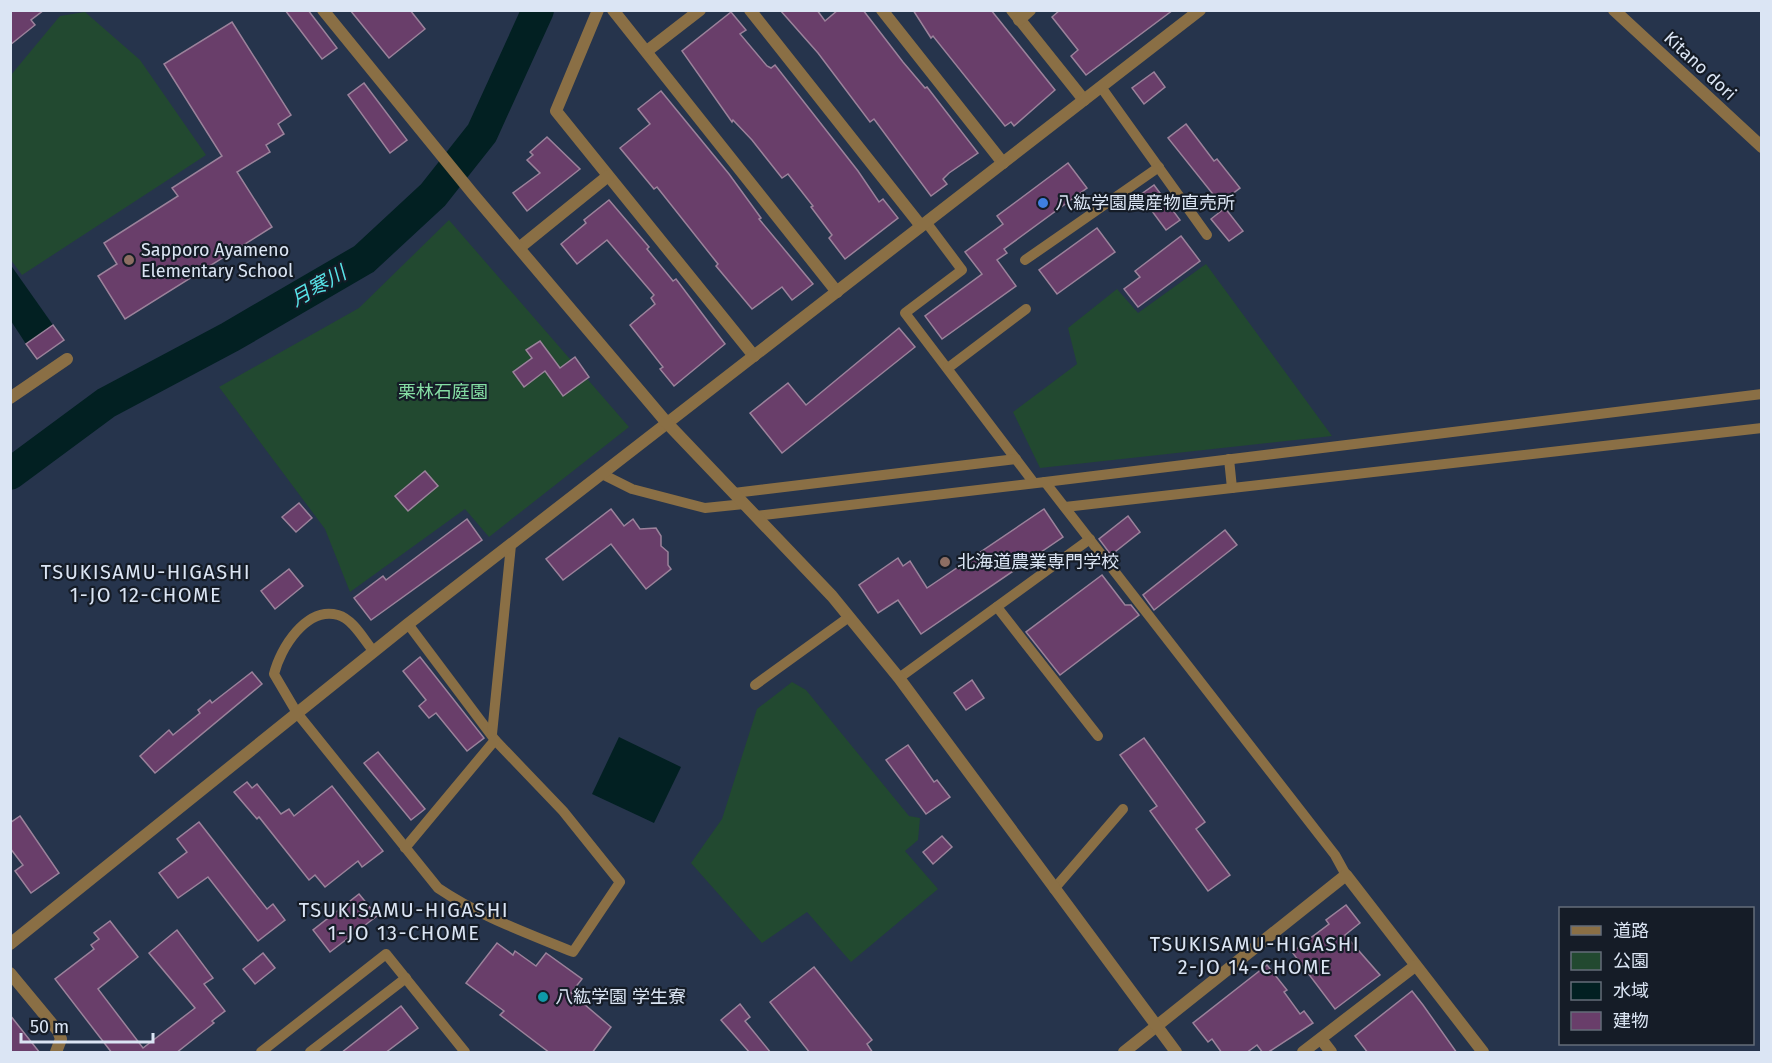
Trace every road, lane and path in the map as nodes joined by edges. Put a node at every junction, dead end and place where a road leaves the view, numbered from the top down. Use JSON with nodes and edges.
{"nodes":[{"id":1,"x":598,"y":10,"type":"edge"},
{"id":2,"x":613,"y":10,"type":"edge"},
{"id":3,"x":700,"y":10,"type":"edge"},
{"id":4,"x":750,"y":10,"type":"edge"},
{"id":5,"x":882,"y":10,"type":"edge"},
{"id":6,"x":1030,"y":10,"type":"edge"},
{"id":7,"x":1200,"y":10,"type":"edge"},
{"id":8,"x":1614,"y":10,"type":"edge"},
{"id":9,"x":324,"y":11,"type":"edge"},
{"id":10,"x":1015,"y":15,"type":"edge"},
{"id":11,"x":647,"y":51,"type":"junction"},
{"id":12,"x":1101,"y":87,"type":"junction"},
{"id":13,"x":1084,"y":100,"type":"junction"},
{"id":14,"x":1761,"y":147,"type":"edge"},
{"id":15,"x":1003,"y":163,"type":"junction"},
{"id":16,"x":1159,"y":167,"type":"junction"},
{"id":17,"x":608,"y":176,"type":"junction"},
{"id":18,"x":924,"y":224,"type":"junction"},
{"id":19,"x":1207,"y":235,"type":"dead end"},
{"id":20,"x":519,"y":248,"type":"junction"},
{"id":21,"x":1026,"y":260,"type":"dead end"},
{"id":22,"x":837,"y":292,"type":"junction"},
{"id":23,"x":1026,"y":309,"type":"dead end"},
{"id":24,"x":754,"y":356,"type":"junction"},
{"id":25,"x":67,"y":358,"type":"dead end"},
{"id":26,"x":948,"y":368,"type":"junction"},
{"id":27,"x":1761,"y":394,"type":"edge"},
{"id":28,"x":10,"y":398,"type":"edge"},
{"id":29,"x":667,"y":423,"type":"junction"},
{"id":30,"x":1761,"y":429,"type":"edge"},
{"id":31,"x":1016,"y":459,"type":"junction"},
{"id":32,"x":1229,"y":459,"type":"junction"},
{"id":33,"x":602,"y":474,"type":"junction"},
{"id":34,"x":1040,"y":482,"type":"junction"},
{"id":35,"x":1232,"y":489,"type":"junction"},
{"id":36,"x":734,"y":493,"type":"junction"},
{"id":37,"x":744,"y":504,"type":"junction"},
{"id":38,"x":1065,"y":507,"type":"junction"},
{"id":39,"x":756,"y":516,"type":"junction"},
{"id":40,"x":1090,"y":539,"type":"junction"},
{"id":41,"x":511,"y":545,"type":"junction"},
{"id":42,"x":997,"y":607,"type":"junction"},
{"id":43,"x":849,"y":617,"type":"junction"},
{"id":44,"x":408,"y":624,"type":"junction"},
{"id":45,"x":374,"y":652,"type":"junction"},
{"id":46,"x":898,"y":678,"type":"junction"},
{"id":47,"x":755,"y":685,"type":"dead end"},
{"id":48,"x":297,"y":713,"type":"junction"},
{"id":49,"x":1098,"y":736,"type":"dead end"},
{"id":50,"x":494,"y":737,"type":"junction"},
{"id":51,"x":1124,"y":809,"type":"dead end"},
{"id":52,"x":405,"y":848,"type":"junction"},
{"id":53,"x":1346,"y":875,"type":"junction"},
{"id":54,"x":1054,"y":889,"type":"junction"},
{"id":55,"x":10,"y":944,"type":"edge"},
{"id":56,"x":1415,"y":966,"type":"junction"},
{"id":57,"x":10,"y":973,"type":"edge"},
{"id":58,"x":406,"y":978,"type":"junction"},
{"id":59,"x":1156,"y":1028,"type":"junction"},
{"id":60,"x":1321,"y":1039,"type":"junction"},
{"id":61,"x":57,"y":1053,"type":"edge"},
{"id":62,"x":261,"y":1053,"type":"edge"},
{"id":63,"x":310,"y":1053,"type":"edge"},
{"id":64,"x":465,"y":1053,"type":"edge"},
{"id":65,"x":1125,"y":1053,"type":"edge"},
{"id":66,"x":1176,"y":1053,"type":"edge"},
{"id":67,"x":1303,"y":1053,"type":"edge"},
{"id":68,"x":1331,"y":1053,"type":"edge"},
{"id":69,"x":1482,"y":1053,"type":"edge"}],
"edges":[{"from":1,"to":17,"type":"street"},
{"from":2,"to":11,"type":"street"},
{"from":3,"to":11,"type":"street"},
{"from":4,"to":18,"type":"street"},
{"from":5,"to":15,"type":"street"},
{"from":6,"to":10,"type":"street"},
{"from":7,"to":12,"type":"street"},
{"from":8,"to":14,"type":"street","name":"Kitano dori"},
{"from":9,"to":20,"type":"street"},
{"from":10,"to":13,"type":"street"},
{"from":11,"to":22,"type":"street"},
{"from":12,"to":13,"type":"street"},
{"from":12,"to":16,"type":"lane"},
{"from":13,"to":15,"type":"street"},
{"from":15,"to":18,"type":"street"},
{"from":16,"to":19,"type":"lane"},
{"from":16,"to":21,"type":"lane"},
{"from":17,"to":20,"type":"street"},
{"from":17,"to":24,"type":"street"},
{"from":18,"to":22,"type":"street"},
{"from":18,"to":26,"type":"lane"},
{"from":20,"to":29,"type":"street"},
{"from":22,"to":24,"type":"street"},
{"from":23,"to":26,"type":"lane"},
{"from":24,"to":29,"type":"street"},
{"from":25,"to":28,"type":"street"},
{"from":26,"to":31,"type":"lane"},
{"from":27,"to":32,"type":"lane"},
{"from":29,"to":33,"type":"street"},
{"from":29,"to":36,"type":"street"},
{"from":30,"to":35,"type":"lane"},
{"from":31,"to":34,"type":"lane"},
{"from":31,"to":36,"type":"lane"},
{"from":32,"to":34,"type":"lane"},
{"from":32,"to":35,"type":"lane"},
{"from":33,"to":37,"type":"lane"},
{"from":33,"to":41,"type":"street"},
{"from":34,"to":38,"type":"lane"},
{"from":34,"to":39,"type":"lane"},
{"from":35,"to":38,"type":"lane"},
{"from":36,"to":37,"type":"street"},
{"from":37,"to":39,"type":"street"},
{"from":38,"to":40,"type":"lane"},
{"from":39,"to":43,"type":"street"},
{"from":40,"to":42,"type":"lane"},
{"from":40,"to":53,"type":"lane"},
{"from":41,"to":44,"type":"street"},
{"from":41,"to":50,"type":"lane"},
{"from":42,"to":46,"type":"lane"},
{"from":42,"to":49,"type":"lane"},
{"from":43,"to":46,"type":"street"},
{"from":43,"to":47,"type":"lane"},
{"from":44,"to":45,"type":"street"},
{"from":44,"to":50,"type":"lane"},
{"from":45,"to":48,"type":"street"},
{"from":45,"to":48,"type":"lane"},
{"from":46,"to":54,"type":"street"},
{"from":48,"to":52,"type":"lane"},
{"from":48,"to":55,"type":"street"},
{"from":50,"to":52,"type":"lane"},
{"from":50,"to":52,"type":"lane"},
{"from":51,"to":54,"type":"lane"},
{"from":53,"to":56,"type":"street"},
{"from":53,"to":59,"type":"street"},
{"from":54,"to":59,"type":"street"},
{"from":56,"to":60,"type":"street"},
{"from":56,"to":69,"type":"street"},
{"from":57,"to":61,"type":"street"},
{"from":58,"to":62,"type":"lane"},
{"from":58,"to":63,"type":"lane"},
{"from":58,"to":64,"type":"lane"},
{"from":59,"to":65,"type":"street"},
{"from":59,"to":66,"type":"street"},
{"from":60,"to":67,"type":"street"},
{"from":60,"to":68,"type":"street"}]}
